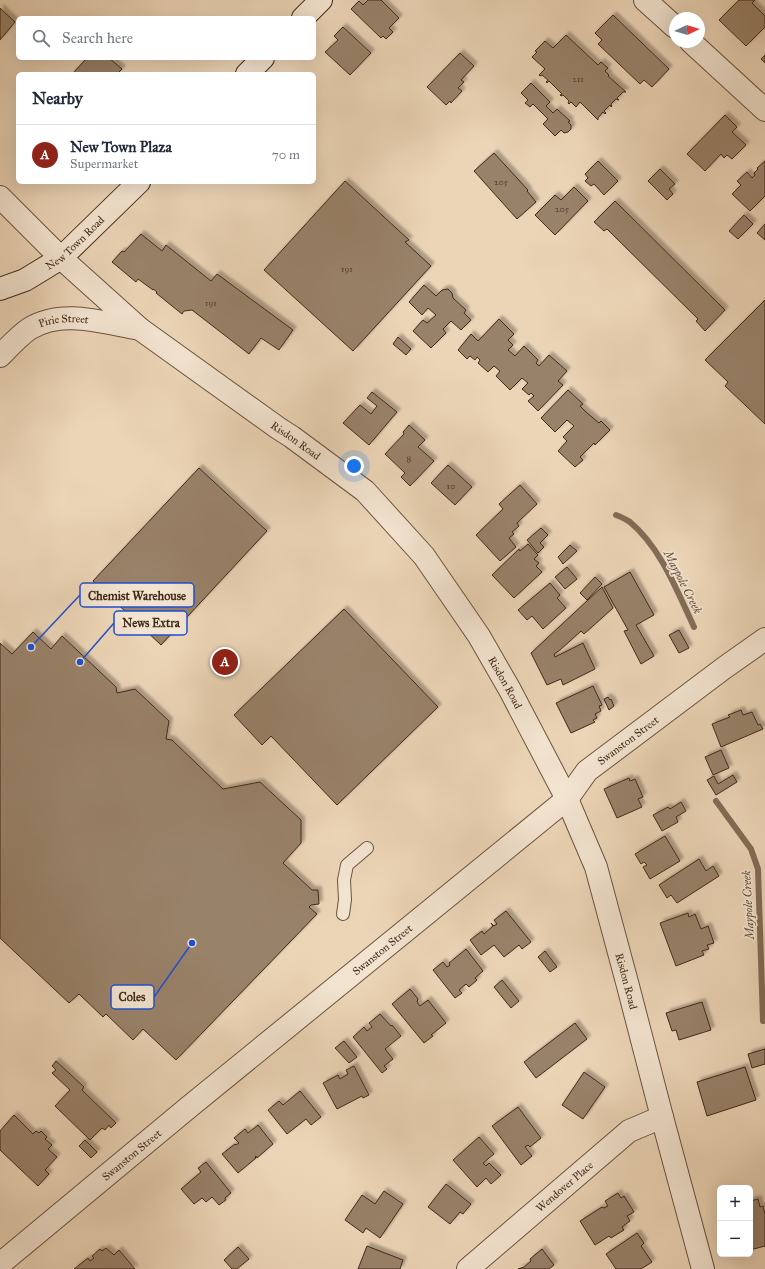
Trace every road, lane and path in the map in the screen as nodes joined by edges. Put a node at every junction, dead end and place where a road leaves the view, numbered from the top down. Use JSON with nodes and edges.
{"nodes":[{"id":1,"x":321,"y":0,"type":"edge"},
{"id":2,"x":645,"y":0,"type":"edge"},
{"id":3,"x":305,"y":16,"type":"edge"},
{"id":4,"x":669,"y":22,"type":"edge"},
{"id":5,"x":698,"y":48,"type":"edge"},
{"id":6,"x":261,"y":60,"type":"edge"},
{"id":7,"x":249,"y":72,"type":"edge"},
{"id":8,"x":765,"y":110,"type":"edge"},
{"id":9,"x":137,"y":184,"type":"edge"},
{"id":10,"x":0,"y":197,"type":"edge"},
{"id":11,"x":61,"y":258,"type":"junction"},
{"id":12,"x":0,"y":289,"type":"edge"},
{"id":13,"x":140,"y":329,"type":"junction"},
{"id":14,"x":0,"y":356,"type":"edge"},
{"id":15,"x":765,"y":639,"type":"edge"},
{"id":16,"x":568,"y":799,"type":"junction"},
{"id":17,"x":367,"y":848,"type":"dead end"},
{"id":18,"x":343,"y":914,"type":"dead end"},
{"id":19,"x":662,"y":1118,"type":"junction"},
{"id":20,"x":0,"y":1264,"type":"edge"},
{"id":21,"x":473,"y":1268,"type":"edge"},
{"id":22,"x":704,"y":1269,"type":"edge"}],
"edges":[{"from":1,"to":3,"type":"street"},
{"from":2,"to":4,"type":"street"},
{"from":5,"to":8,"type":"street"},
{"from":6,"to":7,"type":"street"},
{"from":9,"to":11,"type":"street","name":"New Town Road"},
{"from":10,"to":11,"type":"street","name":"Risdon Road"},
{"from":11,"to":12,"type":"street","name":"New Town Road"},
{"from":11,"to":13,"type":"street","name":"Risdon Road"},
{"from":13,"to":14,"type":"street","name":"Pirie Street"},
{"from":13,"to":16,"type":"street","name":"Risdon Road"},
{"from":15,"to":16,"type":"street","name":"Swanston Street"},
{"from":16,"to":19,"type":"street","name":"Risdon Road"},
{"from":16,"to":20,"type":"street","name":"Swanston Street"},
{"from":17,"to":18,"type":"lane"},
{"from":19,"to":21,"type":"street","name":"Wendover Place"},
{"from":19,"to":22,"type":"street","name":"Risdon Road"}]}
